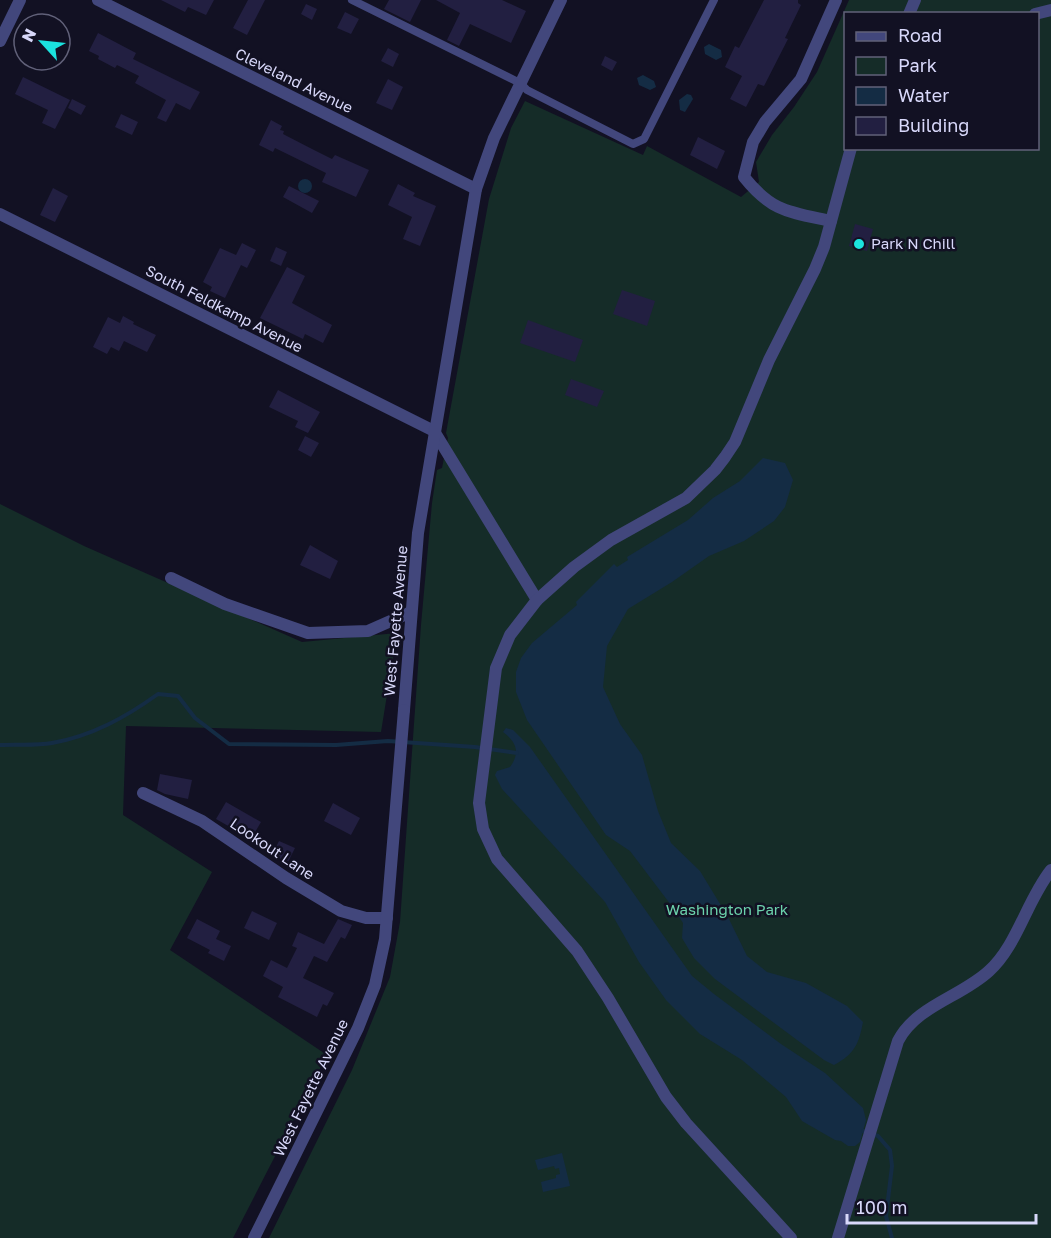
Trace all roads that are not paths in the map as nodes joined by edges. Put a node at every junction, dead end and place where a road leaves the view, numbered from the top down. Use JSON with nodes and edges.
{"nodes":[{"id":1,"x":20,"y":0,"type":"edge"},
{"id":2,"x":98,"y":0,"type":"edge"},
{"id":3,"x":352,"y":0,"type":"edge"},
{"id":4,"x":561,"y":0,"type":"edge"},
{"id":5,"x":714,"y":0,"type":"edge"},
{"id":6,"x":836,"y":0,"type":"edge"},
{"id":7,"x":0,"y":41,"type":"edge"},
{"id":8,"x":520,"y":83,"type":"junction"},
{"id":9,"x":850,"y":150,"type":"edge"},
{"id":10,"x":476,"y":189,"type":"junction"},
{"id":11,"x":0,"y":214,"type":"edge"},
{"id":12,"x":831,"y":221,"type":"junction"},
{"id":13,"x":434,"y":431,"type":"junction"},
{"id":14,"x":171,"y":578,"type":"dead end"},
{"id":15,"x":537,"y":600,"type":"junction"},
{"id":16,"x":411,"y":612,"type":"junction"},
{"id":17,"x":143,"y":793,"type":"dead end"},
{"id":18,"x":1051,"y":870,"type":"edge"},
{"id":19,"x":387,"y":918,"type":"junction"},
{"id":20,"x":254,"y":1238,"type":"edge"},
{"id":21,"x":791,"y":1238,"type":"edge"},
{"id":22,"x":838,"y":1238,"type":"edge"}],
"edges":[{"from":1,"to":7,"type":"street"},
{"from":2,"to":10,"type":"street","name":"Cleveland Avenue"},
{"from":3,"to":8,"type":"lane"},
{"from":4,"to":8,"type":"street","name":"West Fayette Avenue"},
{"from":5,"to":8,"type":"lane"},
{"from":6,"to":12,"type":"street"},
{"from":8,"to":10,"type":"street","name":"West Fayette Avenue"},
{"from":9,"to":12,"type":"street"},
{"from":10,"to":13,"type":"street","name":"West Fayette Avenue"},
{"from":11,"to":13,"type":"street","name":"South Feldkamp Avenue"},
{"from":12,"to":15,"type":"street"},
{"from":13,"to":15,"type":"street"},
{"from":13,"to":16,"type":"street","name":"West Fayette Avenue"},
{"from":14,"to":16,"type":"street"},
{"from":15,"to":21,"type":"street"},
{"from":16,"to":19,"type":"street","name":"West Fayette Avenue"},
{"from":17,"to":19,"type":"street","name":"Lookout Lane"},
{"from":18,"to":22,"type":"street"},
{"from":19,"to":20,"type":"street","name":"West Fayette Avenue"}]}
